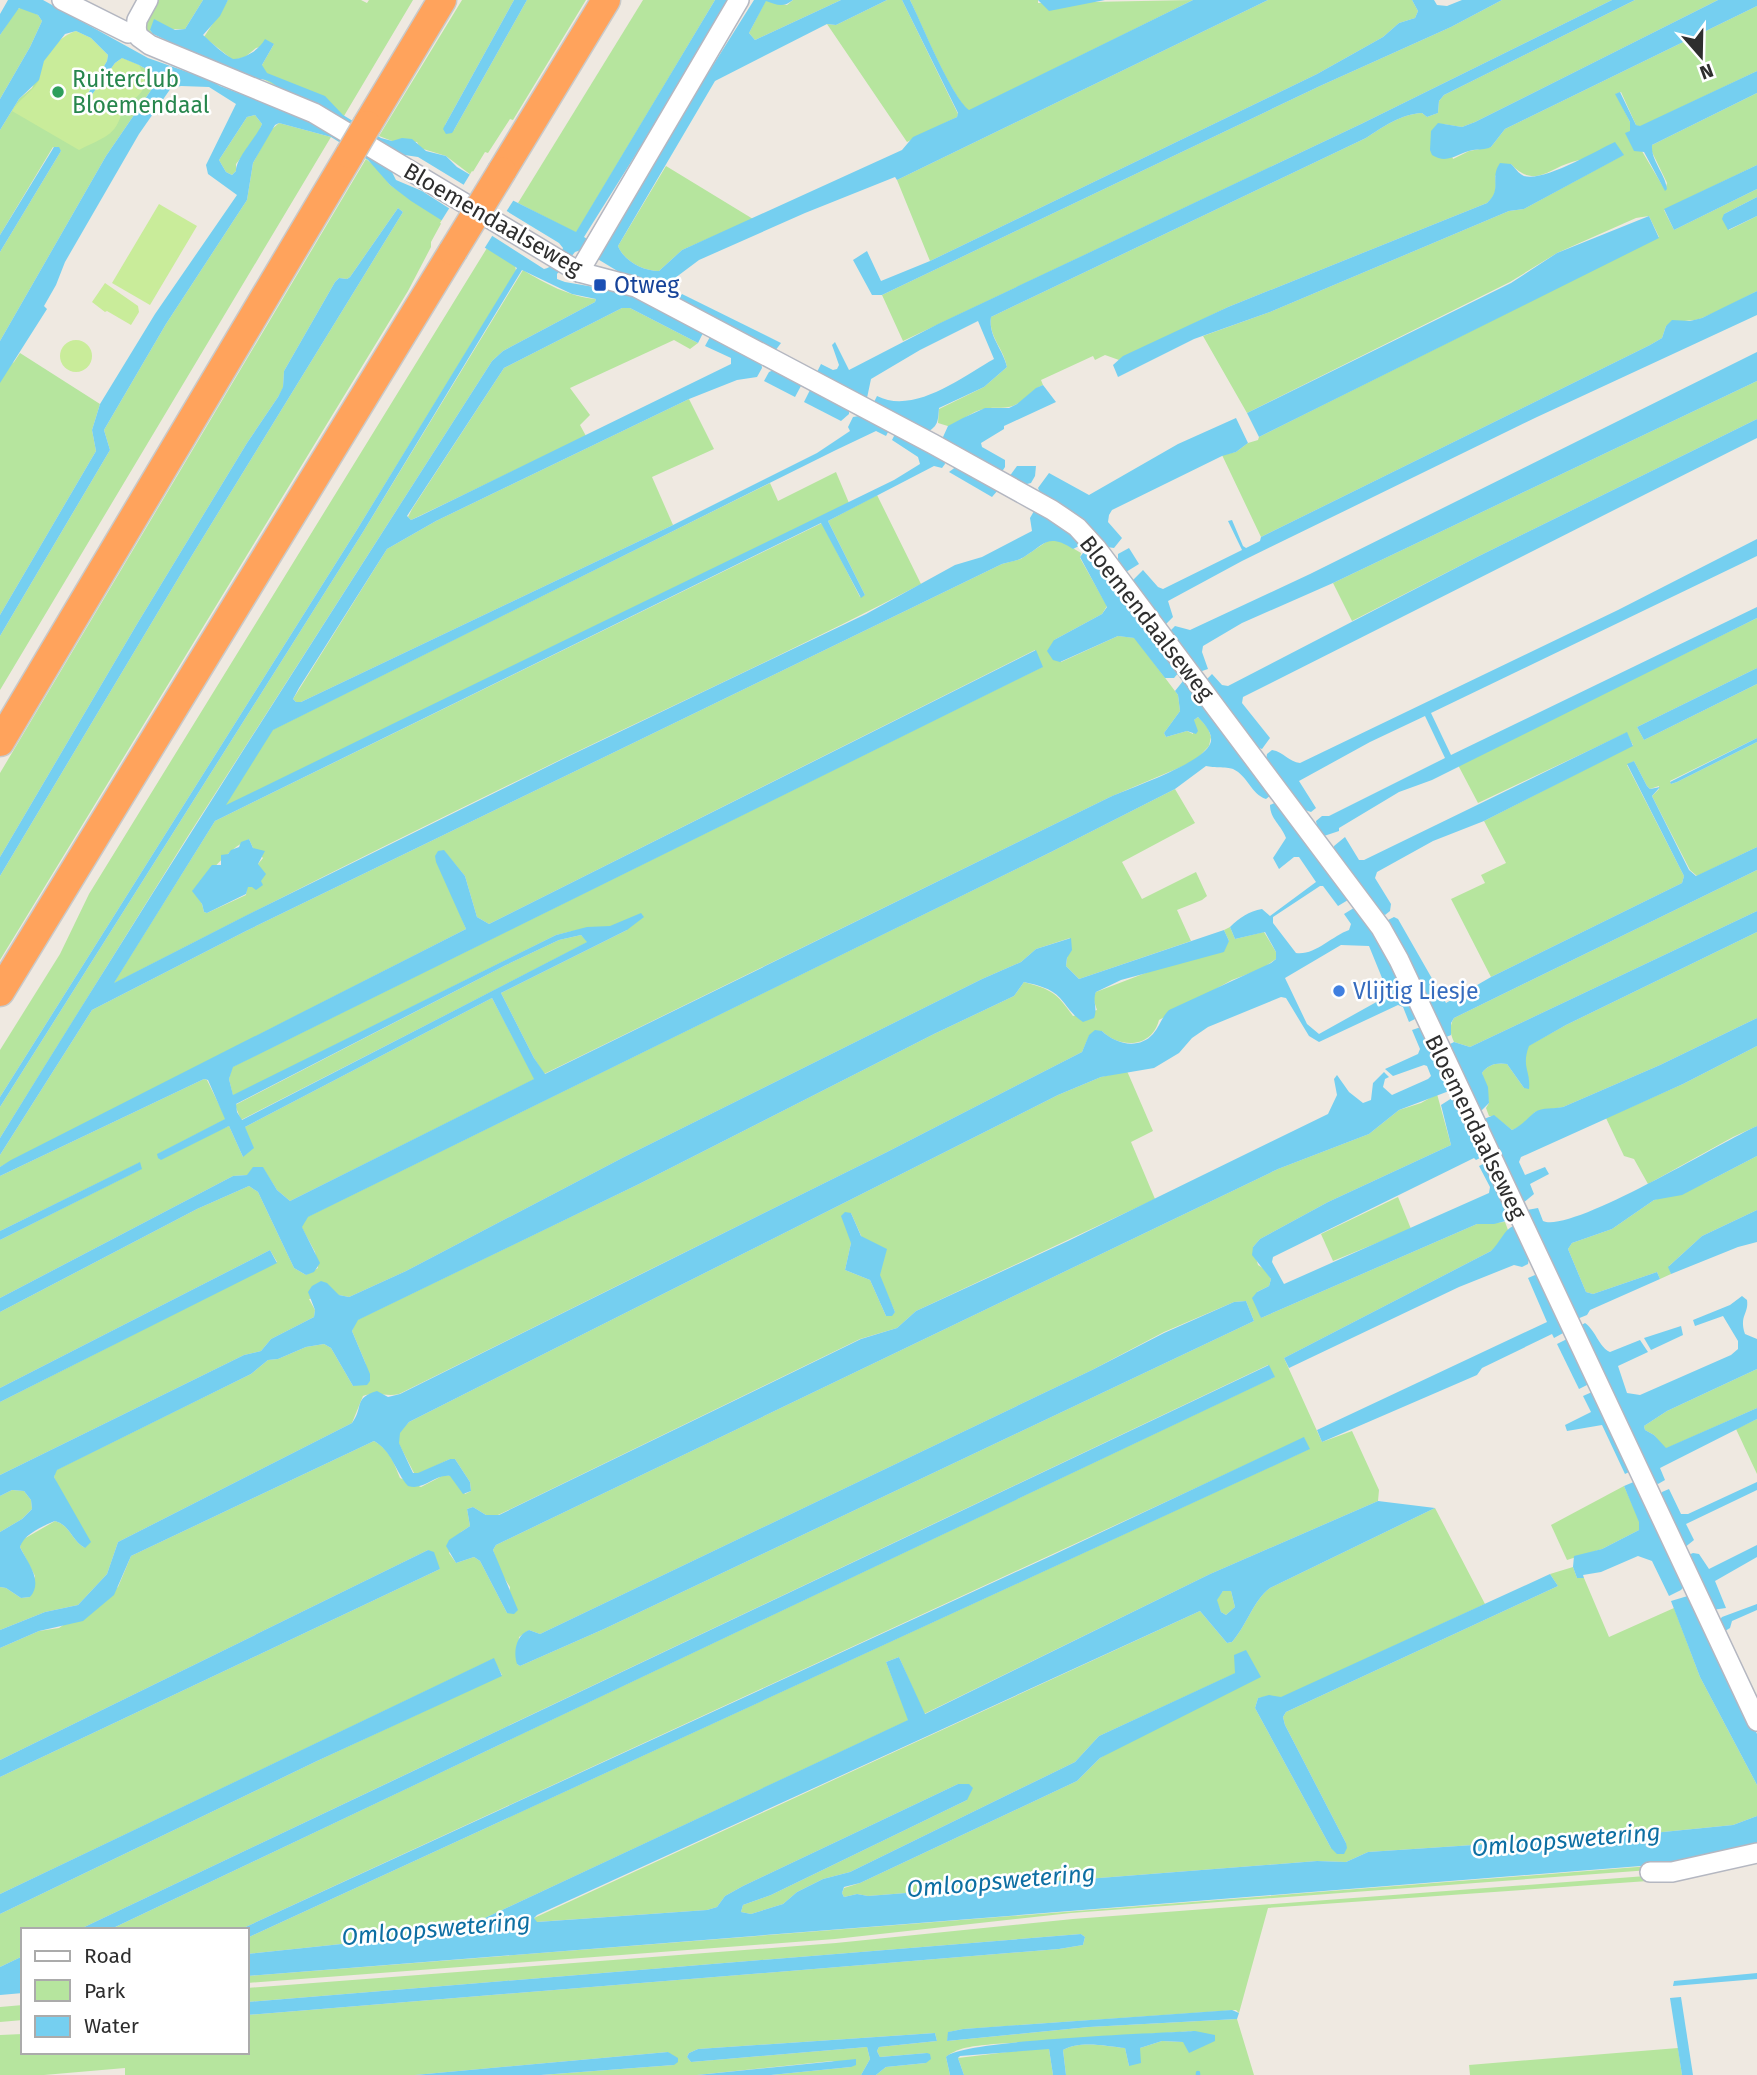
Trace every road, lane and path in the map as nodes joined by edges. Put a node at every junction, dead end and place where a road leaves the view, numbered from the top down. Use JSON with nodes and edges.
{"nodes":[{"id":1,"x":62,"y":0,"type":"edge"},
{"id":2,"x":148,"y":0,"type":"edge"},
{"id":3,"x":442,"y":0,"type":"edge"},
{"id":4,"x":606,"y":0,"type":"edge"},
{"id":5,"x":739,"y":0,"type":"edge"},
{"id":6,"x":136,"y":30,"type":"junction"},
{"id":7,"x":568,"y":265,"type":"junction"},
{"id":8,"x":0,"y":742,"type":"edge"},
{"id":9,"x":0,"y":992,"type":"edge"},
{"id":10,"x":1757,"y":1721,"type":"edge"},
{"id":11,"x":1757,"y":1853,"type":"edge"},
{"id":12,"x":1650,"y":1872,"type":"dead end"}],
"edges":[{"from":1,"to":6,"type":"street","name":"Bloemendaalseweg"},
{"from":2,"to":6,"type":"street"},
{"from":3,"to":8,"type":"highway","bridge":true},
{"from":4,"to":9,"type":"highway","bridge":true},
{"from":5,"to":7,"type":"street"},
{"from":6,"to":7,"type":"street","name":"Bloemendaalseweg"},
{"from":7,"to":10,"type":"street","name":"Bloemendaalseweg"},
{"from":11,"to":12,"type":"street"}]}
